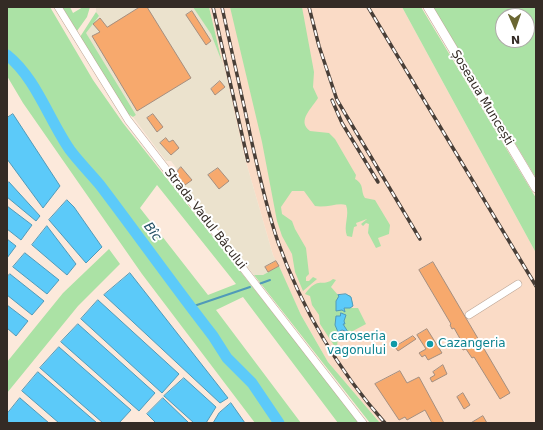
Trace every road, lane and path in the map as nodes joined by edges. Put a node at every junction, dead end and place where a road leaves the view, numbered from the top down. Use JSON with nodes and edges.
{"nodes":[{"id":1,"x":58,"y":7,"type":"edge"},
{"id":2,"x":428,"y":7,"type":"edge"},
{"id":3,"x":536,"y":188,"type":"edge"},
{"id":4,"x":518,"y":284,"type":"dead end"},
{"id":5,"x":469,"y":315,"type":"dead end"},
{"id":6,"x":364,"y":423,"type":"edge"}],
"edges":[{"from":1,"to":6,"type":"street","name":"Strada Vadul Bâcului"},
{"from":2,"to":3,"type":"main road","name":"Șoseaua Muncești"},
{"from":4,"to":5,"type":"street"}]}
